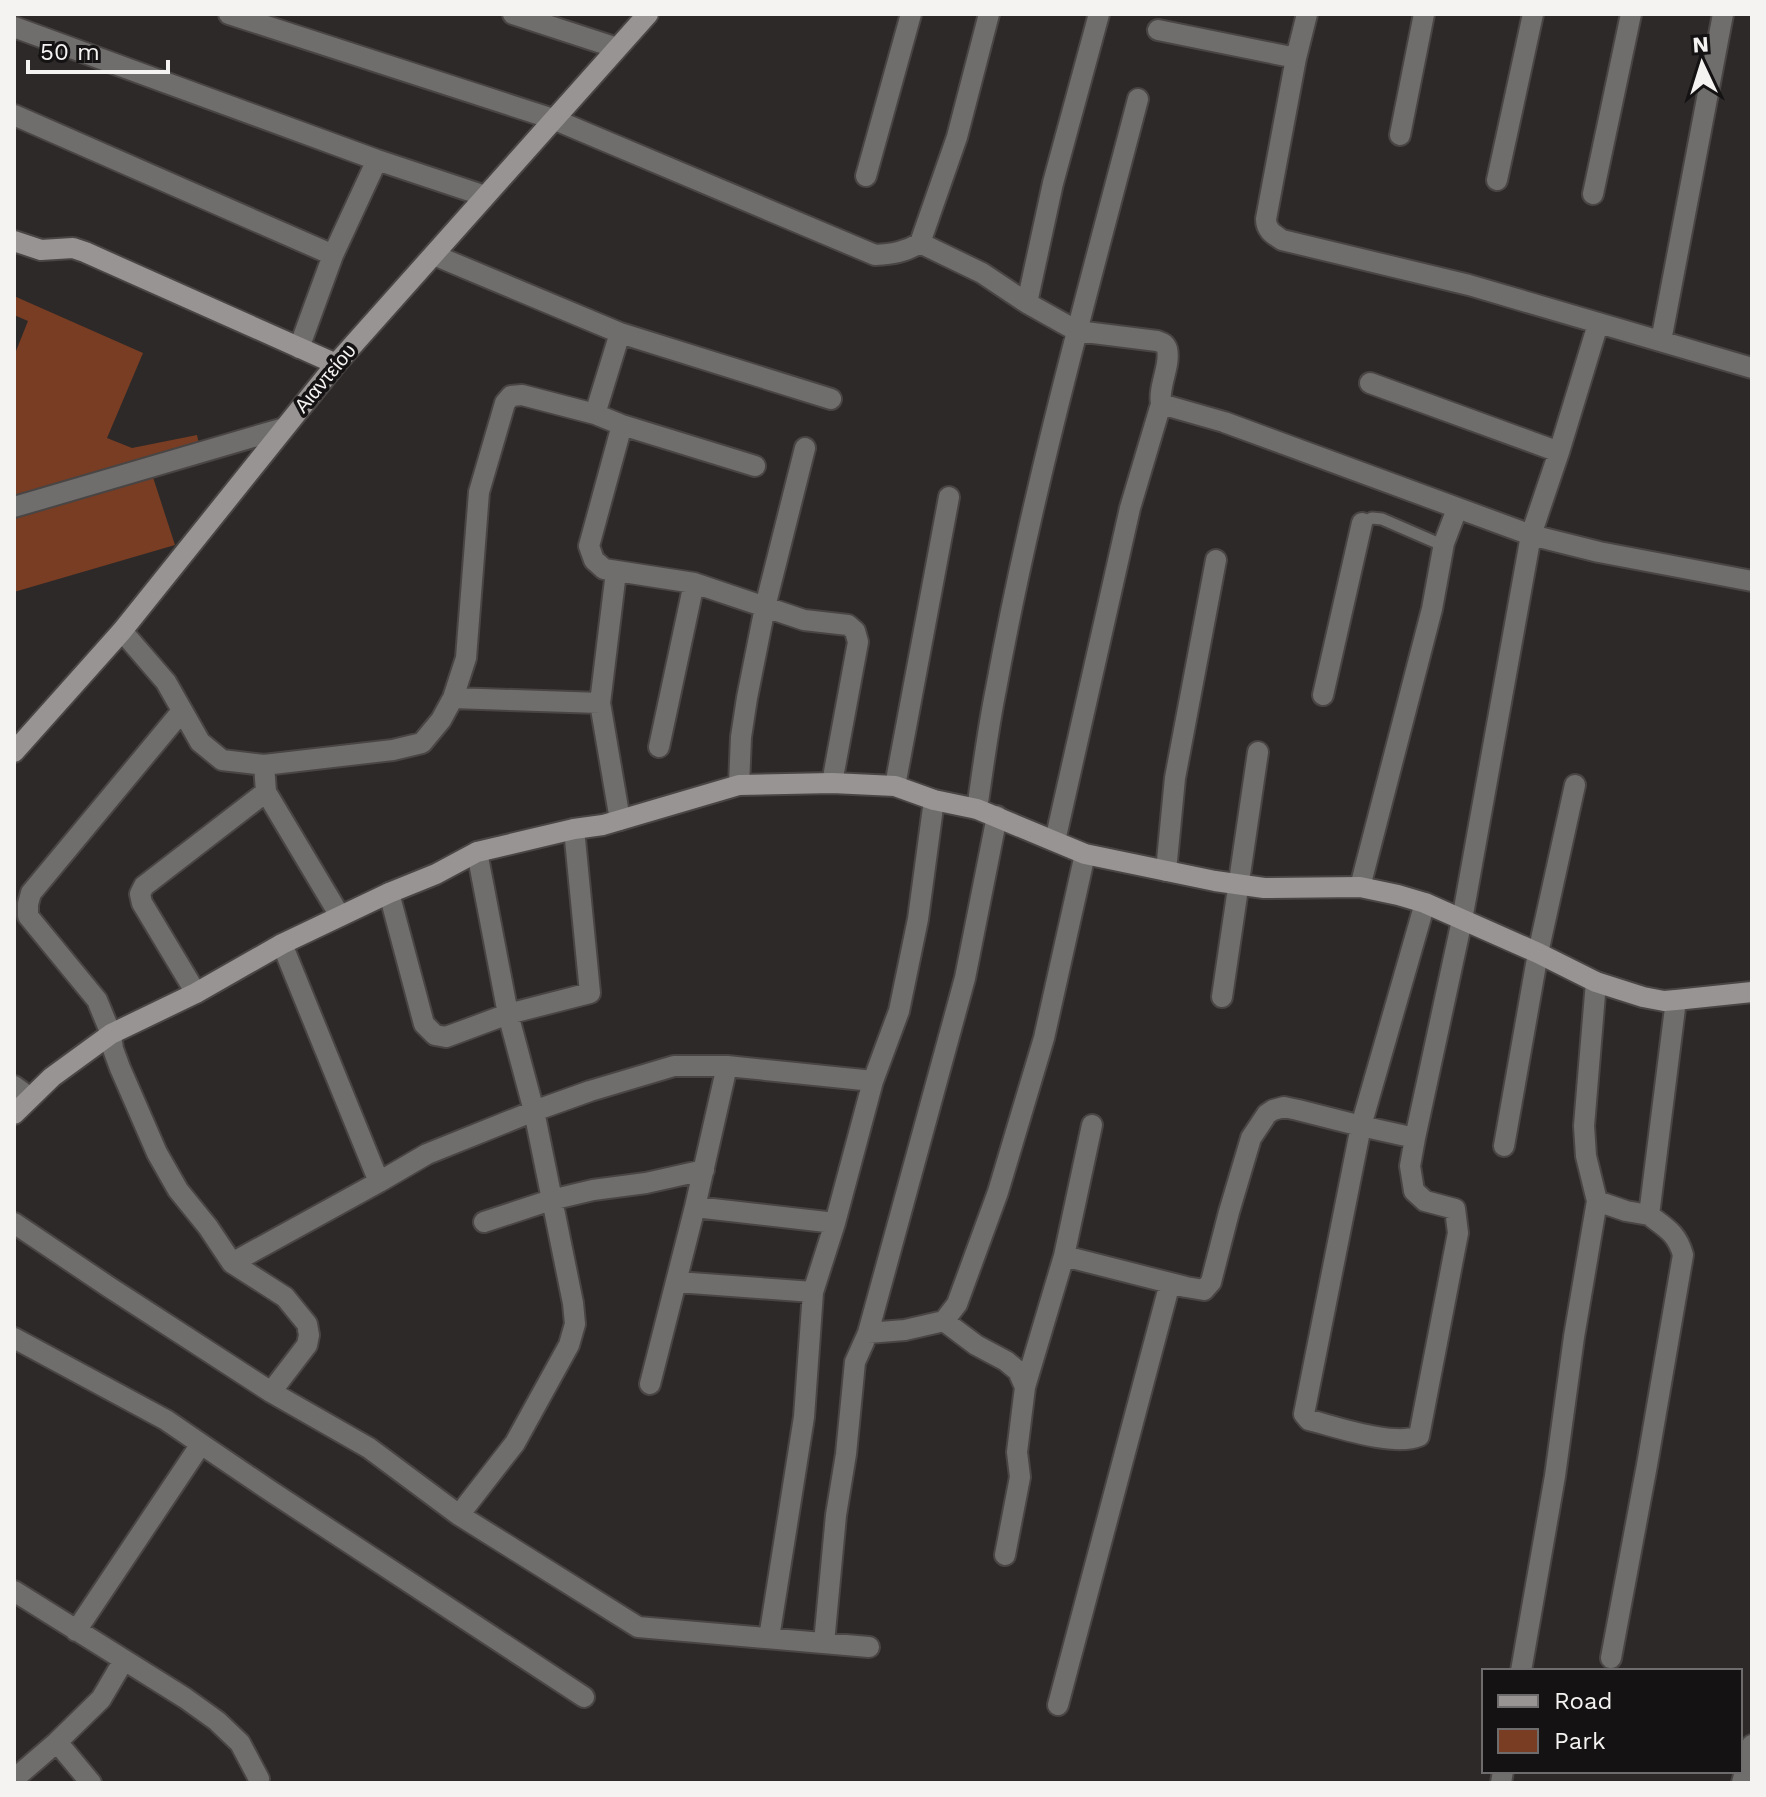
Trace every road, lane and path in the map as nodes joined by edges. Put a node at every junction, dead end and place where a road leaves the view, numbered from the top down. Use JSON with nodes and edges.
{"nodes":[{"id":1,"x":229,"y":14,"type":"edge"},
{"id":2,"x":513,"y":14,"type":"edge"},
{"id":3,"x":648,"y":14,"type":"edge"},
{"id":4,"x":911,"y":14,"type":"edge"},
{"id":5,"x":989,"y":14,"type":"edge"},
{"id":6,"x":1099,"y":14,"type":"edge"},
{"id":7,"x":1307,"y":14,"type":"edge"},
{"id":8,"x":1424,"y":14,"type":"edge"},
{"id":9,"x":1533,"y":14,"type":"edge"},
{"id":10,"x":1631,"y":14,"type":"edge"},
{"id":11,"x":1723,"y":14,"type":"edge"},
{"id":12,"x":14,"y":27,"type":"edge"},
{"id":13,"x":1158,"y":30,"type":"dead end"},
{"id":14,"x":617,"y":48,"type":"junction"},
{"id":15,"x":1296,"y":58,"type":"junction"},
{"id":16,"x":1138,"y":99,"type":"dead end"},
{"id":17,"x":14,"y":115,"type":"edge"},
{"id":18,"x":553,"y":119,"type":"junction"},
{"id":19,"x":1400,"y":135,"type":"dead end"},
{"id":20,"x":377,"y":160,"type":"junction"},
{"id":21,"x":866,"y":176,"type":"dead end"},
{"id":22,"x":1497,"y":180,"type":"dead end"},
{"id":23,"x":1593,"y":194,"type":"dead end"},
{"id":24,"x":485,"y":196,"type":"junction"},
{"id":25,"x":14,"y":241,"type":"edge"},
{"id":26,"x":920,"y":243,"type":"junction"},
{"id":27,"x":333,"y":255,"type":"junction"},
{"id":28,"x":434,"y":255,"type":"junction"},
{"id":29,"x":1027,"y":303,"type":"junction"},
{"id":30,"x":1598,"y":324,"type":"junction"},
{"id":31,"x":1077,"y":331,"type":"junction"},
{"id":32,"x":620,"y":333,"type":"junction"},
{"id":33,"x":1661,"y":341,"type":"junction"},
{"id":34,"x":299,"y":348,"type":"junction"},
{"id":35,"x":336,"y":364,"type":"junction"},
{"id":36,"x":1752,"y":368,"type":"edge"},
{"id":37,"x":1370,"y":383,"type":"dead end"},
{"id":38,"x":831,"y":399,"type":"dead end"},
{"id":39,"x":1161,"y":404,"type":"junction"},
{"id":40,"x":595,"y":414,"type":"junction"},
{"id":41,"x":622,"y":425,"type":"junction"},
{"id":42,"x":284,"y":428,"type":"junction"},
{"id":43,"x":805,"y":448,"type":"dead end"},
{"id":44,"x":1559,"y":452,"type":"junction"},
{"id":45,"x":755,"y":466,"type":"dead end"},
{"id":46,"x":949,"y":497,"type":"dead end"},
{"id":47,"x":14,"y":507,"type":"edge"},
{"id":48,"x":1457,"y":509,"type":"junction"},
{"id":49,"x":1362,"y":523,"type":"joint"},
{"id":50,"x":1531,"y":535,"type":"junction"},
{"id":51,"x":1444,"y":543,"type":"junction"},
{"id":52,"x":1216,"y":560,"type":"dead end"},
{"id":53,"x":616,"y":572,"type":"junction"},
{"id":54,"x":1752,"y":581,"type":"edge"},
{"id":55,"x":694,"y":583,"type":"junction"},
{"id":56,"x":765,"y":607,"type":"junction"},
{"id":57,"x":122,"y":631,"type":"junction"},
{"id":58,"x":1323,"y":695,"type":"dead end"},
{"id":59,"x":453,"y":698,"type":"junction"},
{"id":60,"x":600,"y":703,"type":"junction"},
{"id":61,"x":182,"y":711,"type":"junction"},
{"id":62,"x":659,"y":747,"type":"dead end"},
{"id":63,"x":14,"y":752,"type":"edge"},
{"id":64,"x":1258,"y":752,"type":"dead end"},
{"id":65,"x":264,"y":765,"type":"junction"},
{"id":66,"x":832,"y":783,"type":"junction"},
{"id":67,"x":739,"y":785,"type":"junction"},
{"id":68,"x":1575,"y":785,"type":"dead end"},
{"id":69,"x":895,"y":786,"type":"junction"},
{"id":70,"x":266,"y":792,"type":"junction"},
{"id":71,"x":934,"y":800,"type":"junction"},
{"id":72,"x":987,"y":812,"type":"junction"},
{"id":73,"x":620,"y":820,"type":"junction"},
{"id":74,"x":574,"y":829,"type":"junction"},
{"id":75,"x":1055,"y":841,"type":"junction"},
{"id":76,"x":477,"y":852,"type":"junction"},
{"id":77,"x":1085,"y":854,"type":"junction"},
{"id":78,"x":1166,"y":871,"type":"junction"},
{"id":79,"x":1238,"y":884,"type":"junction"},
{"id":80,"x":1360,"y":887,"type":"junction"},
{"id":81,"x":389,"y":893,"type":"junction"},
{"id":82,"x":1425,"y":903,"type":"junction"},
{"id":83,"x":340,"y":916,"type":"junction"},
{"id":84,"x":1462,"y":920,"type":"junction"},
{"id":85,"x":282,"y":944,"type":"junction"},
{"id":86,"x":1538,"y":953,"type":"junction"},
{"id":87,"x":1596,"y":982,"type":"junction"},
{"id":88,"x":1752,"y":992,"type":"edge"},
{"id":89,"x":196,"y":993,"type":"junction"},
{"id":90,"x":1222,"y":997,"type":"dead end"},
{"id":91,"x":1676,"y":1000,"type":"junction"},
{"id":92,"x":508,"y":1014,"type":"junction"},
{"id":93,"x":111,"y":1034,"type":"junction"},
{"id":94,"x":727,"y":1066,"type":"junction"},
{"id":95,"x":873,"y":1081,"type":"junction"},
{"id":96,"x":22,"y":1092,"type":"edge"},
{"id":97,"x":534,"y":1111,"type":"junction"},
{"id":98,"x":14,"y":1114,"type":"edge"},
{"id":99,"x":1092,"y":1125,"type":"dead end"},
{"id":100,"x":1361,"y":1126,"type":"junction"},
{"id":101,"x":1415,"y":1138,"type":"junction"},
{"id":102,"x":1504,"y":1146,"type":"dead end"},
{"id":103,"x":704,"y":1170,"type":"junction"},
{"id":104,"x":379,"y":1182,"type":"junction"},
{"id":105,"x":551,"y":1200,"type":"junction"},
{"id":106,"x":1597,"y":1201,"type":"junction"},
{"id":107,"x":695,"y":1207,"type":"junction"},
{"id":108,"x":1649,"y":1215,"type":"junction"},
{"id":109,"x":484,"y":1222,"type":"dead end"},
{"id":110,"x":14,"y":1223,"type":"edge"},
{"id":111,"x":835,"y":1223,"type":"junction"},
{"id":112,"x":1064,"y":1256,"type":"junction"},
{"id":113,"x":232,"y":1263,"type":"junction"},
{"id":114,"x":677,"y":1282,"type":"junction"},
{"id":115,"x":1170,"y":1283,"type":"junction"},
{"id":116,"x":813,"y":1292,"type":"junction"},
{"id":117,"x":944,"y":1321,"type":"junction"},
{"id":118,"x":868,"y":1333,"type":"junction"},
{"id":119,"x":14,"y":1338,"type":"edge"},
{"id":120,"x":650,"y":1384,"type":"dead end"},
{"id":121,"x":1025,"y":1387,"type":"junction"},
{"id":122,"x":271,"y":1392,"type":"junction"},
{"id":123,"x":201,"y":1444,"type":"junction"},
{"id":124,"x":459,"y":1515,"type":"junction"},
{"id":125,"x":1005,"y":1555,"type":"dead end"},
{"id":126,"x":14,"y":1591,"type":"edge"},
{"id":127,"x":76,"y":1631,"type":"junction"},
{"id":128,"x":769,"y":1638,"type":"junction"},
{"id":129,"x":824,"y":1643,"type":"junction"},
{"id":130,"x":869,"y":1647,"type":"dead end"},
{"id":131,"x":1611,"y":1658,"type":"dead end"},
{"id":132,"x":124,"y":1660,"type":"junction"},
{"id":133,"x":1521,"y":1669,"type":"edge"},
{"id":134,"x":584,"y":1697,"type":"dead end"},
{"id":135,"x":1058,"y":1705,"type":"dead end"},
{"id":136,"x":57,"y":1742,"type":"junction"},
{"id":137,"x":1752,"y":1745,"type":"edge"},
{"id":138,"x":14,"y":1779,"type":"edge"},
{"id":139,"x":259,"y":1779,"type":"dead end"},
{"id":140,"x":91,"y":1783,"type":"edge"},
{"id":141,"x":1742,"y":1783,"type":"edge"}],
"edges":[{"from":1,"to":18,"type":"street"},
{"from":2,"to":14,"type":"street"},
{"from":3,"to":14,"type":"street","name":"Αιαντείου"},
{"from":4,"to":21,"type":"street"},
{"from":5,"to":26,"type":"street"},
{"from":6,"to":29,"type":"street"},
{"from":7,"to":15,"type":"street"},
{"from":8,"to":19,"type":"street"},
{"from":9,"to":22,"type":"street"},
{"from":10,"to":23,"type":"street"},
{"from":11,"to":33,"type":"street"},
{"from":12,"to":20,"type":"street"},
{"from":13,"to":15,"type":"street"},
{"from":14,"to":18,"type":"street","name":"Αιαντείου"},
{"from":15,"to":30,"type":"street"},
{"from":16,"to":31,"type":"street"},
{"from":17,"to":27,"type":"street"},
{"from":18,"to":24,"type":"street","name":"Αιαντείου"},
{"from":18,"to":26,"type":"street"},
{"from":20,"to":24,"type":"street"},
{"from":20,"to":27,"type":"street"},
{"from":24,"to":28,"type":"street","name":"Αιαντείου"},
{"from":25,"to":34,"type":"street"},
{"from":26,"to":29,"type":"street"},
{"from":27,"to":34,"type":"street"},
{"from":28,"to":32,"type":"street"},
{"from":28,"to":35,"type":"street","name":"Αιαντείου"},
{"from":29,"to":31,"type":"street"},
{"from":30,"to":33,"type":"street"},
{"from":30,"to":44,"type":"street"},
{"from":31,"to":39,"type":"street"},
{"from":31,"to":72,"type":"street"},
{"from":32,"to":38,"type":"street"},
{"from":32,"to":40,"type":"street"},
{"from":33,"to":36,"type":"street"},
{"from":34,"to":35,"type":"street"},
{"from":35,"to":42,"type":"street","name":"Αιαντείου"},
{"from":37,"to":44,"type":"street"},
{"from":39,"to":48,"type":"street"},
{"from":39,"to":75,"type":"street"},
{"from":40,"to":41,"type":"street"},
{"from":40,"to":59,"type":"street"},
{"from":41,"to":45,"type":"street"},
{"from":41,"to":53,"type":"street"},
{"from":42,"to":47,"type":"street"},
{"from":42,"to":57,"type":"street","name":"Αιαντείου"},
{"from":43,"to":56,"type":"street"},
{"from":44,"to":50,"type":"street"},
{"from":46,"to":69,"type":"street"},
{"from":48,"to":50,"type":"street"},
{"from":48,"to":51,"type":"street"},
{"from":49,"to":51,"type":"lane"},
{"from":49,"to":58,"type":"street"},
{"from":50,"to":54,"type":"street"},
{"from":50,"to":84,"type":"street"},
{"from":51,"to":80,"type":"street"},
{"from":52,"to":78,"type":"street"},
{"from":53,"to":55,"type":"street"},
{"from":53,"to":60,"type":"street"},
{"from":55,"to":56,"type":"street"},
{"from":55,"to":62,"type":"street"},
{"from":56,"to":66,"type":"street"},
{"from":56,"to":67,"type":"street"},
{"from":57,"to":61,"type":"street"},
{"from":57,"to":63,"type":"street","name":"Αιαντείου"},
{"from":59,"to":60,"type":"street"},
{"from":59,"to":65,"type":"street"},
{"from":60,"to":73,"type":"street"},
{"from":61,"to":65,"type":"street"},
{"from":61,"to":93,"type":"street"},
{"from":64,"to":79,"type":"street"},
{"from":65,"to":70,"type":"street"},
{"from":66,"to":67,"type":"street"},
{"from":66,"to":69,"type":"street"},
{"from":67,"to":73,"type":"street"},
{"from":68,"to":86,"type":"street"},
{"from":69,"to":71,"type":"street"},
{"from":70,"to":83,"type":"street"},
{"from":70,"to":89,"type":"street"},
{"from":71,"to":72,"type":"street"},
{"from":71,"to":95,"type":"street"},
{"from":72,"to":75,"type":"street"},
{"from":72,"to":118,"type":"street"},
{"from":73,"to":74,"type":"street"},
{"from":74,"to":76,"type":"street"},
{"from":74,"to":92,"type":"street"},
{"from":75,"to":77,"type":"street"},
{"from":76,"to":81,"type":"street"},
{"from":76,"to":92,"type":"street"},
{"from":77,"to":78,"type":"street"},
{"from":77,"to":117,"type":"street"},
{"from":78,"to":79,"type":"street"},
{"from":79,"to":80,"type":"street"},
{"from":79,"to":90,"type":"street"},
{"from":80,"to":82,"type":"street"},
{"from":81,"to":83,"type":"street"},
{"from":81,"to":92,"type":"street"},
{"from":82,"to":84,"type":"street"},
{"from":82,"to":100,"type":"street"},
{"from":83,"to":85,"type":"street"},
{"from":84,"to":86,"type":"street"},
{"from":84,"to":101,"type":"street"},
{"from":85,"to":89,"type":"street"},
{"from":85,"to":104,"type":"street"},
{"from":86,"to":87,"type":"street"},
{"from":86,"to":102,"type":"street"},
{"from":87,"to":91,"type":"street"},
{"from":87,"to":106,"type":"street"},
{"from":88,"to":91,"type":"street"},
{"from":89,"to":93,"type":"street"},
{"from":91,"to":108,"type":"street"},
{"from":92,"to":97,"type":"street"},
{"from":93,"to":96,"type":"street"},
{"from":93,"to":113,"type":"street"},
{"from":94,"to":95,"type":"street"},
{"from":94,"to":97,"type":"street"},
{"from":94,"to":103,"type":"street"},
{"from":95,"to":111,"type":"street"},
{"from":96,"to":98,"type":"street"},
{"from":97,"to":104,"type":"street"},
{"from":97,"to":105,"type":"street"},
{"from":99,"to":112,"type":"street"},
{"from":100,"to":101,"type":"street"},
{"from":100,"to":101,"type":"street"},
{"from":100,"to":115,"type":"street"},
{"from":103,"to":105,"type":"street"},
{"from":103,"to":107,"type":"street"},
{"from":104,"to":113,"type":"street"},
{"from":105,"to":109,"type":"street"},
{"from":105,"to":124,"type":"street"},
{"from":106,"to":108,"type":"street"},
{"from":106,"to":133,"type":"street"},
{"from":107,"to":111,"type":"street"},
{"from":107,"to":114,"type":"street"},
{"from":108,"to":131,"type":"street"},
{"from":110,"to":122,"type":"street"},
{"from":111,"to":116,"type":"street"},
{"from":112,"to":115,"type":"street"},
{"from":112,"to":121,"type":"street"},
{"from":113,"to":122,"type":"street"},
{"from":114,"to":116,"type":"street"},
{"from":114,"to":120,"type":"street"},
{"from":115,"to":135,"type":"street"},
{"from":116,"to":128,"type":"street"},
{"from":117,"to":118,"type":"street"},
{"from":117,"to":121,"type":"street"},
{"from":118,"to":129,"type":"street"},
{"from":119,"to":123,"type":"street"},
{"from":121,"to":125,"type":"street"},
{"from":122,"to":124,"type":"street"},
{"from":123,"to":127,"type":"street"},
{"from":123,"to":134,"type":"street"},
{"from":124,"to":128,"type":"street"},
{"from":126,"to":127,"type":"street"},
{"from":127,"to":132,"type":"street"},
{"from":128,"to":129,"type":"street"},
{"from":129,"to":130,"type":"street"},
{"from":132,"to":136,"type":"street"},
{"from":132,"to":139,"type":"street"},
{"from":136,"to":138,"type":"street"},
{"from":136,"to":140,"type":"street"},
{"from":137,"to":141,"type":"street"}]}
